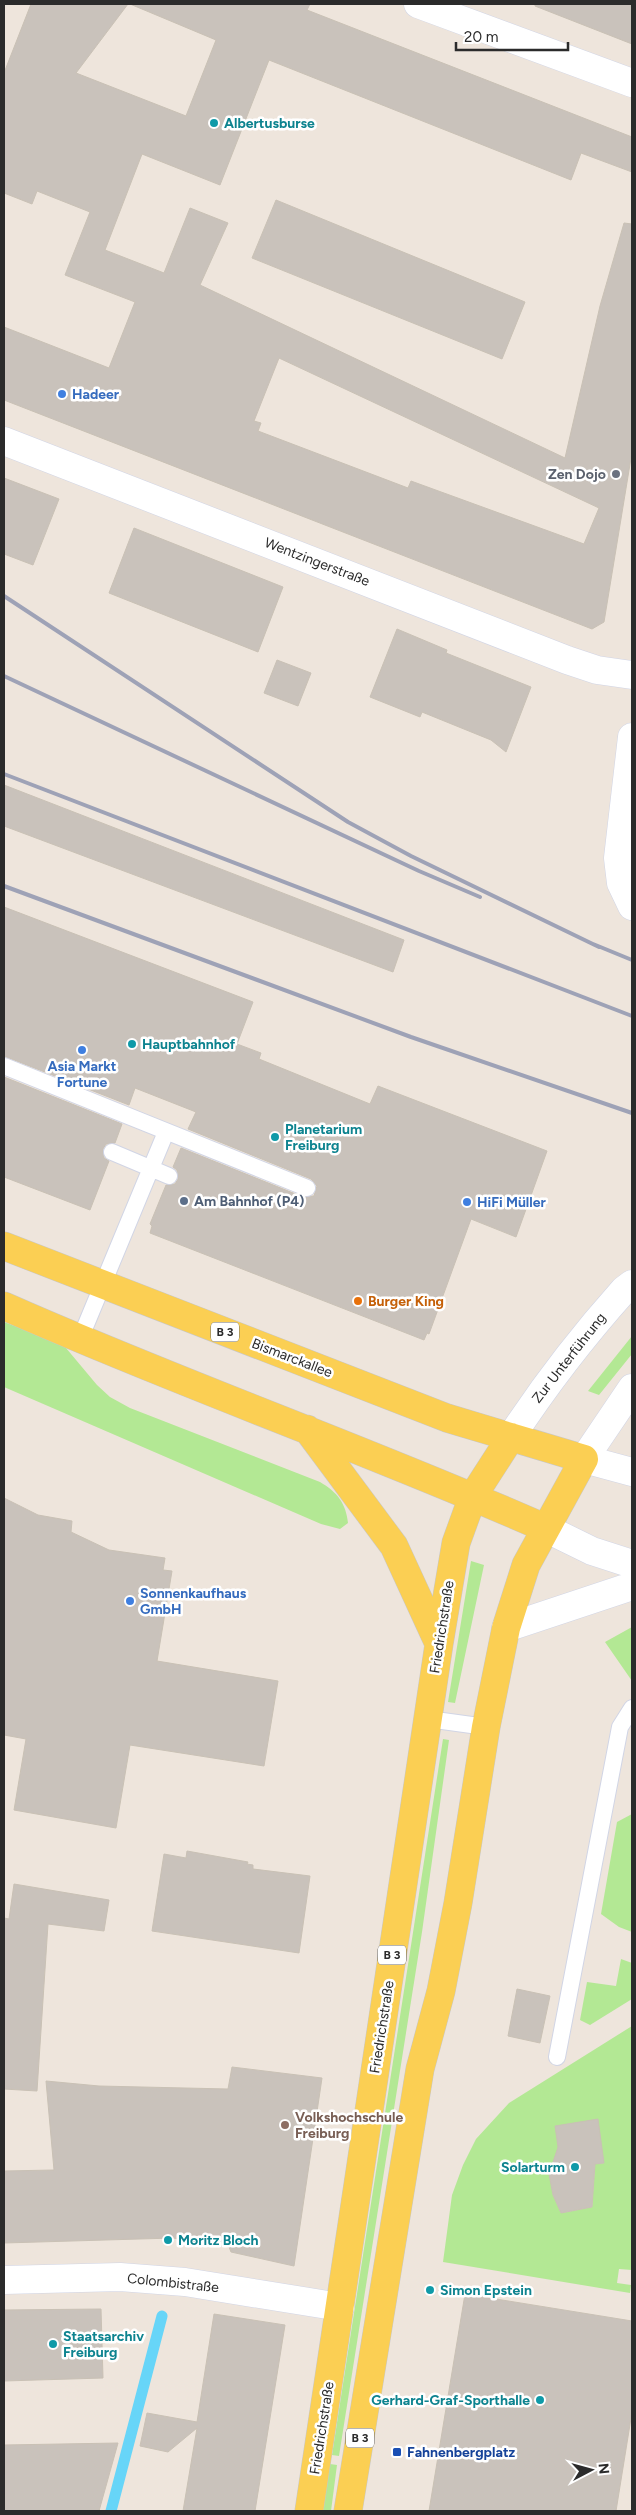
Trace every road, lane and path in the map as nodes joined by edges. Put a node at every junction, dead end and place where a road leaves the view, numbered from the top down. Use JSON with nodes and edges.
{"nodes":[{"id":1,"x":418,"y":4,"type":"edge"},
{"id":2,"x":632,"y":83,"type":"edge"},
{"id":3,"x":4,"y":441,"type":"edge"},
{"id":4,"x":632,"y":675,"type":"edge"},
{"id":5,"x":632,"y":737,"type":"edge"},
{"id":6,"x":632,"y":906,"type":"edge"},
{"id":7,"x":4,"y":1066,"type":"edge"},
{"id":8,"x":166,"y":1132,"type":"junction"},
{"id":9,"x":112,"y":1152,"type":"dead end"},
{"id":10,"x":150,"y":1168,"type":"junction"},
{"id":11,"x":169,"y":1176,"type":"dead end"},
{"id":12,"x":307,"y":1188,"type":"dead end"},
{"id":13,"x":4,"y":1246,"type":"edge"},
{"id":14,"x":103,"y":1284,"type":"junction"},
{"id":15,"x":632,"y":1284,"type":"edge"},
{"id":16,"x":4,"y":1306,"type":"edge"},
{"id":17,"x":80,"y":1339,"type":"junction"},
{"id":18,"x":632,"y":1388,"type":"edge"},
{"id":19,"x":307,"y":1429,"type":"junction"},
{"id":20,"x":511,"y":1437,"type":"junction"},
{"id":21,"x":584,"y":1458,"type":"junction"},
{"id":22,"x":632,"y":1472,"type":"edge"},
{"id":23,"x":473,"y":1496,"type":"junction"},
{"id":24,"x":545,"y":1528,"type":"junction"},
{"id":25,"x":632,"y":1564,"type":"edge"},
{"id":26,"x":632,"y":1586,"type":"edge"},
{"id":27,"x":506,"y":1628,"type":"junction"},
{"id":28,"x":439,"y":1644,"type":"junction"},
{"id":29,"x":632,"y":1708,"type":"edge"},
{"id":30,"x":428,"y":1719,"type":"junction"},
{"id":31,"x":486,"y":1726,"type":"junction"},
{"id":32,"x":557,"y":2058,"type":"dead end"},
{"id":33,"x":4,"y":2280,"type":"edge"},
{"id":34,"x":340,"y":2307,"type":"junction"},
{"id":35,"x":309,"y":2511,"type":"edge"},
{"id":36,"x":348,"y":2511,"type":"edge"}],
"edges":[{"from":1,"to":2,"type":"street"},
{"from":3,"to":4,"type":"street","name":"Wentzingerstraße"},
{"from":5,"to":6,"type":"street"},
{"from":7,"to":8,"type":"lane"},
{"from":8,"to":10,"type":"lane"},
{"from":8,"to":12,"type":"lane"},
{"from":9,"to":10,"type":"lane"},
{"from":10,"to":11,"type":"lane"},
{"from":10,"to":14,"type":"lane"},
{"from":13,"to":14,"type":"main road","name":"Bismarckallee","number":"B 3"},
{"from":14,"to":17,"type":"lane"},
{"from":14,"to":20,"type":"main road","name":"Bismarckallee","number":"B 3"},
{"from":15,"to":20,"type":"street","name":"Zur Unterführung"},
{"from":16,"to":17,"type":"main road"},
{"from":17,"to":19,"type":"main road"},
{"from":18,"to":21,"type":"street"},
{"from":19,"to":23,"type":"main road"},
{"from":19,"to":28,"type":"main road"},
{"from":20,"to":21,"type":"main road","name":"Bismarckallee","number":"B 3"},
{"from":20,"to":23,"type":"main road","name":"Friedrichstraße"},
{"from":21,"to":22,"type":"street"},
{"from":21,"to":24,"type":"main road","number":"B 3"},
{"from":23,"to":24,"type":"main road"},
{"from":23,"to":28,"type":"main road","name":"Friedrichstraße"},
{"from":24,"to":25,"type":"street"},
{"from":24,"to":27,"type":"main road","number":"B 3"},
{"from":26,"to":27,"type":"street"},
{"from":27,"to":31,"type":"main road","number":"B 3"},
{"from":28,"to":30,"type":"main road","name":"Friedrichstraße","number":"B 3"},
{"from":29,"to":32,"type":"lane"},
{"from":30,"to":31,"type":"lane"},
{"from":30,"to":34,"type":"main road","name":"Friedrichstraße","number":"B 3"},
{"from":31,"to":36,"type":"main road","number":"B 3"},
{"from":33,"to":34,"type":"street","name":"Colombistraße"},
{"from":34,"to":35,"type":"main road","name":"Friedrichstraße","number":"B 3"}]}
